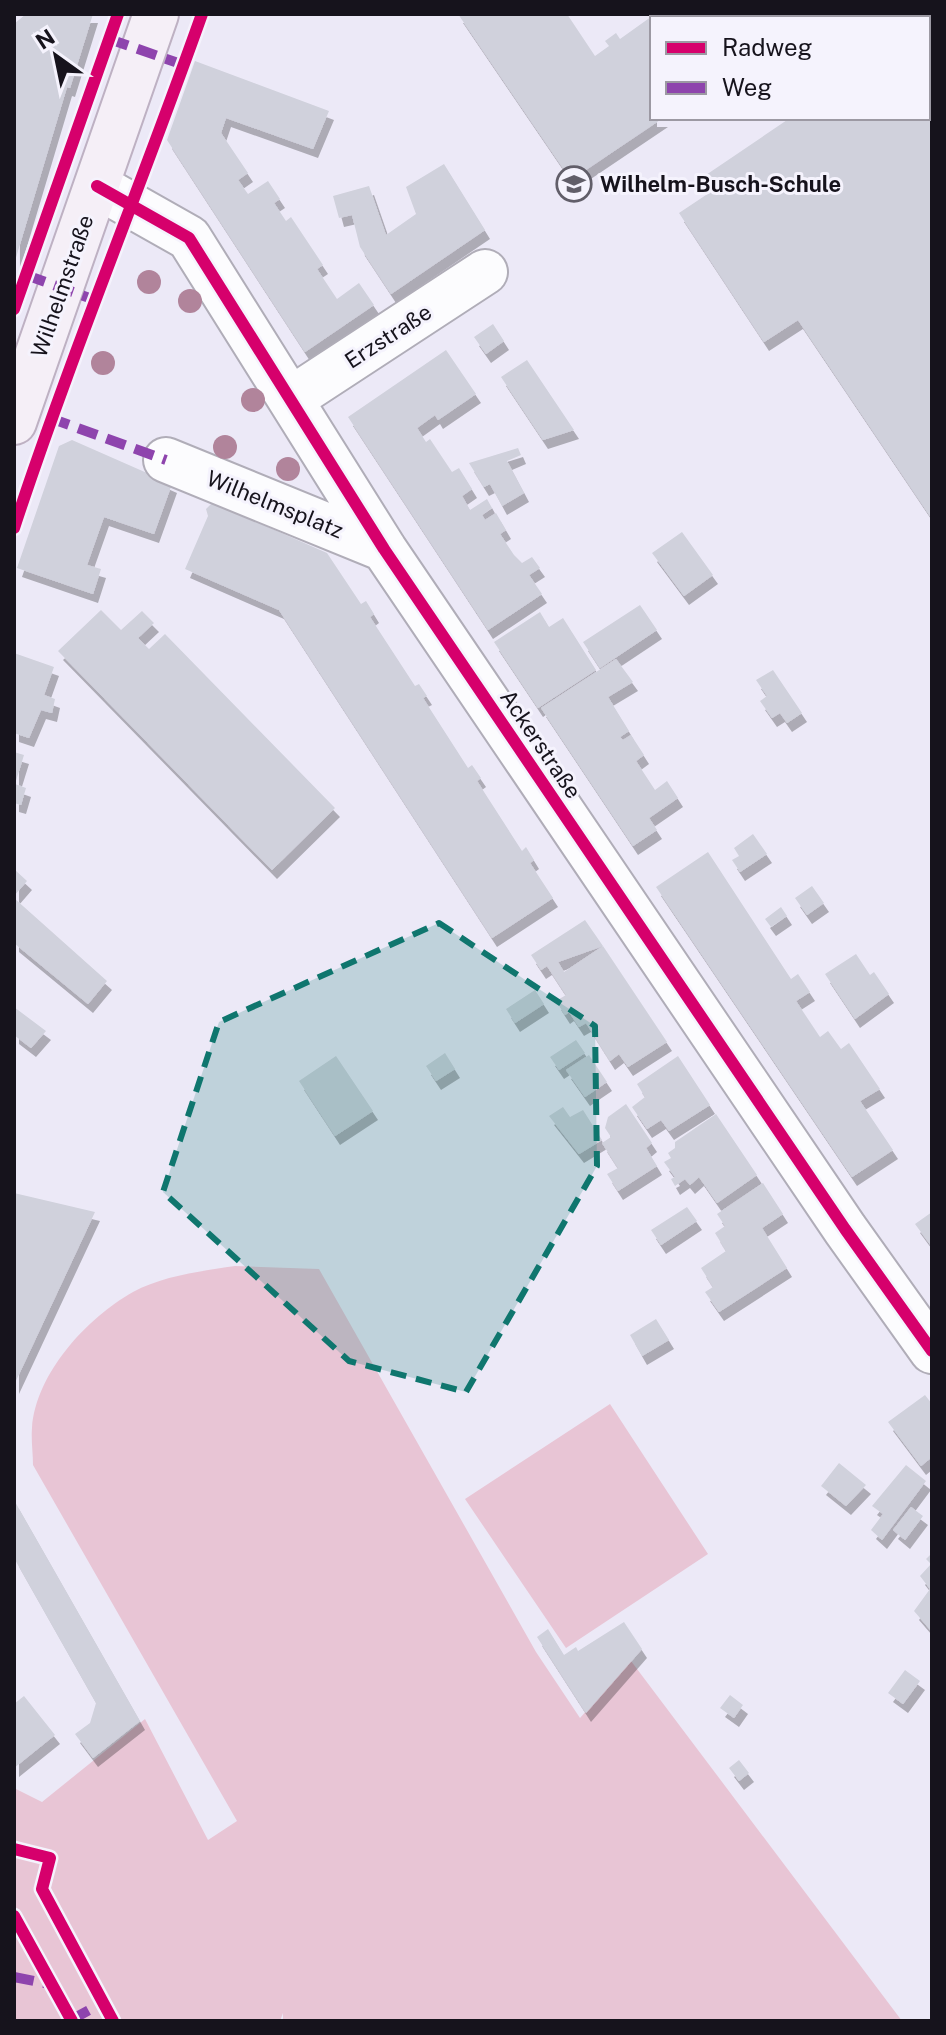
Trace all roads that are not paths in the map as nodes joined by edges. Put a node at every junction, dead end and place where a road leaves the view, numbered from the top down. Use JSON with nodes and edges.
{"nodes":[{"id":1,"x":156,"y":14,"type":"edge"},
{"id":2,"x":97,"y":186,"type":"junction"},
{"id":3,"x":485,"y":272,"type":"dead end"},
{"id":4,"x":291,"y":399,"type":"junction"},
{"id":5,"x":14,"y":422,"type":"edge"},
{"id":6,"x":166,"y":460,"type":"dead end"},
{"id":7,"x":384,"y":549,"type":"junction"},
{"id":8,"x":932,"y":1351,"type":"edge"}],
"edges":[{"from":1,"to":2,"type":"main road","name":"Wilhelmstraße"},
{"from":2,"to":4,"type":"street","name":"Ackerstraße"},
{"from":2,"to":5,"type":"main road","name":"Wilhelmstraße"},
{"from":3,"to":4,"type":"street","name":"Erzstraße"},
{"from":4,"to":7,"type":"street","name":"Ackerstraße"},
{"from":6,"to":7,"type":"street","name":"Wilhelmsplatz"},
{"from":7,"to":8,"type":"street","name":"Ackerstraße"}]}
